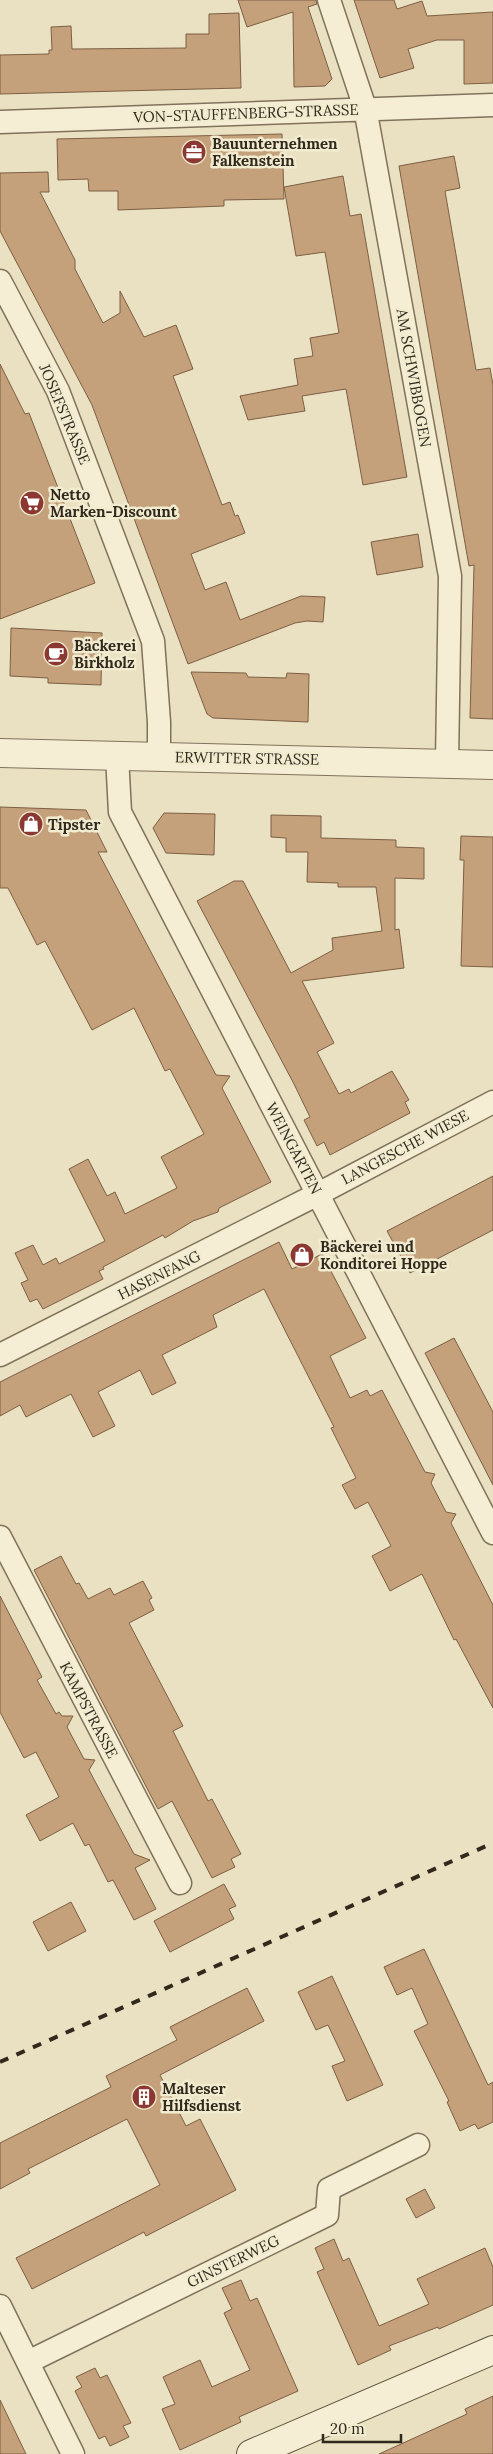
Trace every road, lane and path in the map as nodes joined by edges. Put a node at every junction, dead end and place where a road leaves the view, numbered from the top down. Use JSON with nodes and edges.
{"nodes":[{"id":1,"x":329,"y":0,"type":"edge"},
{"id":2,"x":493,"y":105,"type":"edge"},
{"id":3,"x":365,"y":108,"type":"junction"},
{"id":4,"x":0,"y":122,"type":"edge"},
{"id":5,"x":0,"y":281,"type":"edge"},
{"id":6,"x":0,"y":753,"type":"edge"},
{"id":7,"x":117,"y":756,"type":"junction"},
{"id":8,"x":159,"y":756,"type":"junction"},
{"id":9,"x":447,"y":762,"type":"junction"},
{"id":10,"x":493,"y":765,"type":"edge"},
{"id":11,"x":493,"y":1102,"type":"edge"},
{"id":12,"x":318,"y":1194,"type":"junction"},
{"id":13,"x":0,"y":1355,"type":"edge"},
{"id":14,"x":493,"y":1533,"type":"edge"},
{"id":15,"x":0,"y":1537,"type":"edge"},
{"id":16,"x":180,"y":1883,"type":"dead end"},
{"id":17,"x":418,"y":2145,"type":"dead end"},
{"id":18,"x":0,"y":2306,"type":"edge"},
{"id":19,"x":493,"y":2350,"type":"edge"},
{"id":20,"x":28,"y":2362,"type":"junction"},
{"id":21,"x":257,"y":2453,"type":"edge"},
{"id":22,"x":74,"y":2454,"type":"edge"}],
"edges":[{"from":1,"to":3,"type":"street","name":"AM SCHWIBBOGEN"},
{"from":2,"to":3,"type":"street","name":"VON-STAUFFENBERG-STRASSE"},
{"from":3,"to":4,"type":"street","name":"VON-STAUFFENBERG-STRASSE"},
{"from":3,"to":9,"type":"street","name":"AM SCHWIBBOGEN"},
{"from":5,"to":8,"type":"street","name":"JOSEFSTRASSE"},
{"from":6,"to":7,"type":"street","name":"ERWITTER STRASSE"},
{"from":7,"to":8,"type":"street","name":"ERWITTER STRASSE"},
{"from":7,"to":12,"type":"street","name":"WEINGARTEN"},
{"from":8,"to":9,"type":"street","name":"ERWITTER STRASSE"},
{"from":9,"to":10,"type":"street","name":"ERWITTER STRASSE"},
{"from":11,"to":12,"type":"street","name":"LANGESCHE WIESE"},
{"from":12,"to":13,"type":"street","name":"HASENFANG"},
{"from":12,"to":14,"type":"street","name":"WEINGARTEN"},
{"from":15,"to":16,"type":"street","name":"KAMPSTRASSE"},
{"from":17,"to":20,"type":"street","name":"GINSTERWEG"},
{"from":18,"to":20,"type":"street"},
{"from":19,"to":21,"type":"street"},
{"from":20,"to":22,"type":"street"}]}
